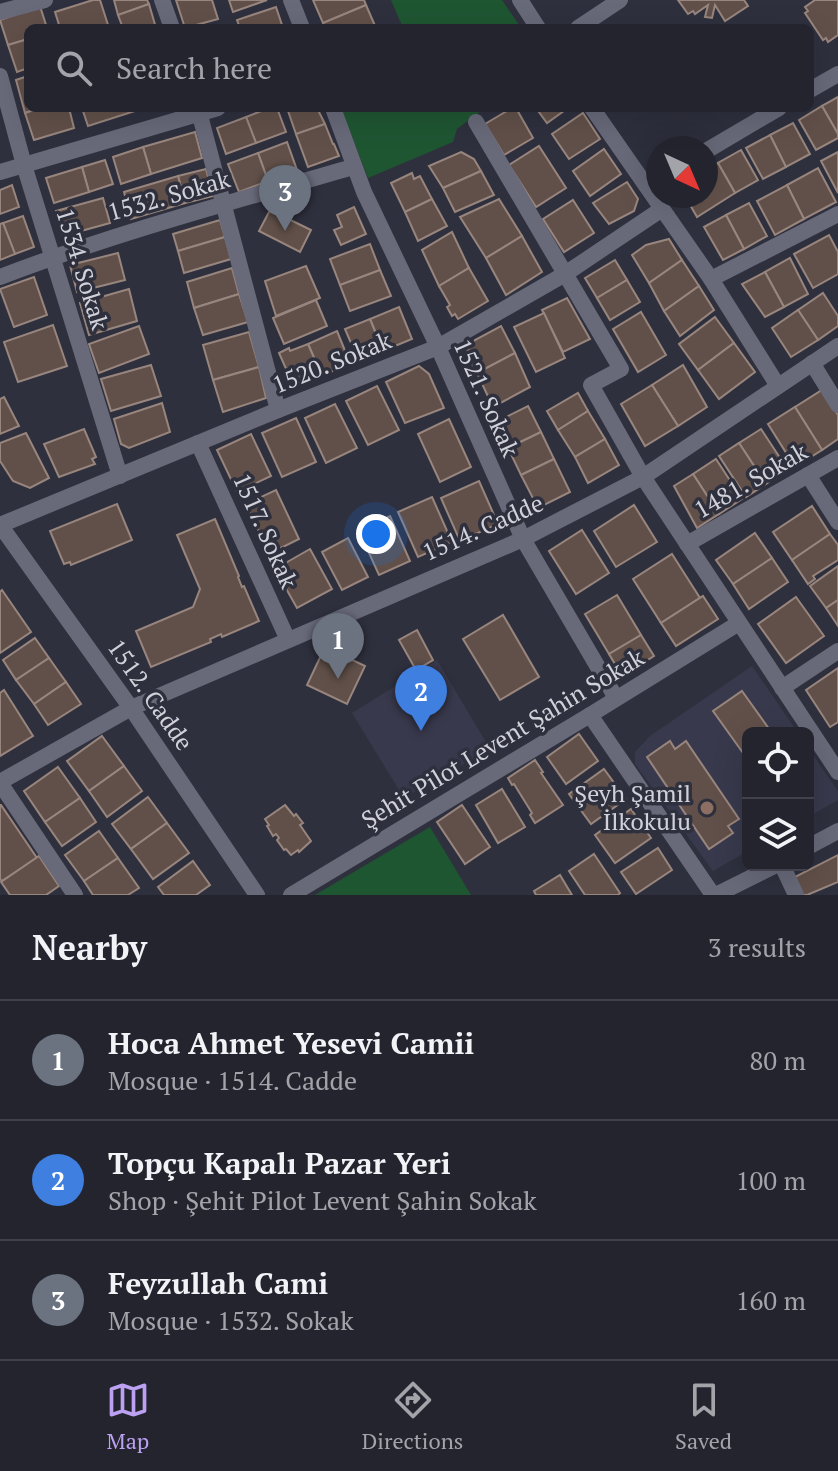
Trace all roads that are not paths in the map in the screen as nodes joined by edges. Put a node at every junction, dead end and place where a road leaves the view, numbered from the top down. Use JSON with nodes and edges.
{"nodes":[{"id":1,"x":45,"y":0,"type":"edge"},
{"id":2,"x":162,"y":0,"type":"edge"},
{"id":3,"x":291,"y":0,"type":"edge"},
{"id":4,"x":520,"y":0,"type":"edge"},
{"id":5,"x":620,"y":0,"type":"edge"},
{"id":6,"x":0,"y":12,"type":"edge"},
{"id":7,"x":171,"y":24,"type":"edge"},
{"id":8,"x":300,"y":24,"type":"edge"},
{"id":9,"x":535,"y":24,"type":"edge"},
{"id":10,"x":584,"y":24,"type":"edge"},
{"id":11,"x":838,"y":74,"type":"edge"},
{"id":12,"x":0,"y":76,"type":"edge"},
{"id":13,"x":814,"y":88,"type":"edge"},
{"id":14,"x":197,"y":112,"type":"edge"},
{"id":15,"x":200,"y":112,"type":"edge"},
{"id":16,"x":334,"y":112,"type":"edge"},
{"id":17,"x":595,"y":112,"type":"edge"},
{"id":18,"x":772,"y":112,"type":"edge"},
{"id":19,"x":476,"y":122,"type":"dead end"},
{"id":20,"x":718,"y":144,"type":"edge"},
{"id":21,"x":24,"y":165,"type":"junction"},
{"id":22,"x":353,"y":167,"type":"junction"},
{"id":23,"x":0,"y":172,"type":"edge"},
{"id":24,"x":646,"y":175,"type":"edge"},
{"id":25,"x":224,"y":205,"type":"junction"},
{"id":26,"x":662,"y":209,"type":"joint"},
{"id":27,"x":838,"y":214,"type":"edge"},
{"id":28,"x":53,"y":257,"type":"junction"},
{"id":29,"x":565,"y":274,"type":"junction"},
{"id":30,"x":0,"y":277,"type":"edge"},
{"id":31,"x":711,"y":279,"type":"junction"},
{"id":32,"x":838,"y":346,"type":"edge"},
{"id":33,"x":438,"y":347,"type":"junction"},
{"id":34,"x":812,"y":363,"type":"junction"},
{"id":35,"x":778,"y":386,"type":"junction"},
{"id":36,"x":838,"y":405,"type":"edge"},
{"id":37,"x":278,"y":410,"type":"junction"},
{"id":38,"x":198,"y":443,"type":"junction"},
{"id":39,"x":838,"y":458,"type":"edge"},
{"id":40,"x":808,"y":475,"type":"junction"},
{"id":41,"x":120,"y":476,"type":"junction"},
{"id":42,"x":643,"y":477,"type":"junction"},
{"id":43,"x":838,"y":522,"type":"edge"},
{"id":44,"x":0,"y":525,"type":"edge"},
{"id":45,"x":523,"y":539,"type":"junction"},
{"id":46,"x":687,"y":544,"type":"junction"},
{"id":47,"x":739,"y":623,"type":"junction"},
{"id":48,"x":288,"y":640,"type":"junction"},
{"id":49,"x":838,"y":651,"type":"edge"},
{"id":50,"x":782,"y":688,"type":"junction"},
{"id":51,"x":616,"y":698,"type":"junction"},
{"id":52,"x":131,"y":708,"type":"junction"},
{"id":53,"x":590,"y":715,"type":"junction"},
{"id":54,"x":838,"y":772,"type":"edge"},
{"id":55,"x":0,"y":783,"type":"edge"},
{"id":56,"x":838,"y":831,"type":"edge"},
{"id":57,"x":814,"y":844,"type":"edge"},
{"id":58,"x":766,"y":871,"type":"edge"},
{"id":59,"x":782,"y":871,"type":"edge"},
{"id":60,"x":75,"y":895,"type":"edge"},
{"id":61,"x":257,"y":895,"type":"edge"},
{"id":62,"x":291,"y":895,"type":"edge"},
{"id":63,"x":715,"y":895,"type":"edge"},
{"id":64,"x":796,"y":895,"type":"edge"}],
"edges":[{"from":1,"to":6,"type":"street"},
{"from":2,"to":7,"type":"street"},
{"from":3,"to":8,"type":"street"},
{"from":4,"to":9,"type":"street"},
{"from":5,"to":10,"type":"street"},
{"from":11,"to":13,"type":"street"},
{"from":12,"to":21,"type":"street","name":"1534. Sokak"},
{"from":14,"to":21,"type":"street"},
{"from":15,"to":25,"type":"street"},
{"from":16,"to":22,"type":"street","name":"1521. Sokak"},
{"from":17,"to":24,"type":"street"},
{"from":18,"to":20,"type":"street"},
{"from":19,"to":29,"type":"street"},
{"from":21,"to":23,"type":"street"},
{"from":21,"to":28,"type":"street","name":"1534. Sokak"},
{"from":22,"to":25,"type":"street","name":"1532. Sokak"},
{"from":22,"to":33,"type":"street","name":"1521. Sokak"},
{"from":25,"to":28,"type":"street","name":"1532. Sokak"},
{"from":25,"to":37,"type":"street"},
{"from":26,"to":29,"type":"street","name":"1520. Sokak"},
{"from":26,"to":31,"type":"street"},
{"from":27,"to":31,"type":"street"},
{"from":28,"to":30,"type":"street","name":"1532. Sokak"},
{"from":28,"to":41,"type":"street","name":"1534. Sokak"},
{"from":29,"to":33,"type":"street","name":"1520. Sokak"},
{"from":29,"to":42,"type":"street"},
{"from":31,"to":35,"type":"street"},
{"from":32,"to":34,"type":"street","name":"1514. Cadde"},
{"from":33,"to":37,"type":"street","name":"1520. Sokak"},
{"from":33,"to":45,"type":"street","name":"1521. Sokak"},
{"from":34,"to":35,"type":"street","name":"1514. Cadde"},
{"from":34,"to":36,"type":"street"},
{"from":35,"to":42,"type":"street","name":"1514. Cadde"},
{"from":37,"to":38,"type":"street","name":"1520. Sokak"},
{"from":38,"to":41,"type":"street","name":"1520. Sokak"},
{"from":38,"to":48,"type":"street","name":"1517. Sokak"},
{"from":39,"to":40,"type":"street","name":"1481. Sokak"},
{"from":40,"to":43,"type":"street"},
{"from":40,"to":46,"type":"street","name":"1481. Sokak"},
{"from":41,"to":44,"type":"street","name":"1520. Sokak"},
{"from":42,"to":45,"type":"street","name":"1514. Cadde"},
{"from":42,"to":46,"type":"street"},
{"from":44,"to":52,"type":"street","name":"1512. Cadde"},
{"from":45,"to":48,"type":"street","name":"1514. Cadde"},
{"from":45,"to":51,"type":"street","name":"1521. Sokak"},
{"from":46,"to":47,"type":"street"},
{"from":47,"to":50,"type":"street"},
{"from":47,"to":51,"type":"street","name":"Şehit Pilot Levent Şahin Sokak"},
{"from":48,"to":52,"type":"street","name":"1514. Cadde"},
{"from":49,"to":50,"type":"street"},
{"from":50,"to":54,"type":"street"},
{"from":51,"to":53,"type":"street","name":"Şehit Pilot Levent Şahin Sokak"},
{"from":52,"to":55,"type":"street","name":"1514. Cadde"},
{"from":52,"to":61,"type":"street","name":"1512. Cadde"},
{"from":53,"to":62,"type":"street","name":"Şehit Pilot Levent Şahin Sokak"},
{"from":53,"to":63,"type":"street"},
{"from":55,"to":60,"type":"street"},
{"from":56,"to":57,"type":"street"},
{"from":58,"to":63,"type":"street"},
{"from":59,"to":64,"type":"street"}]}
